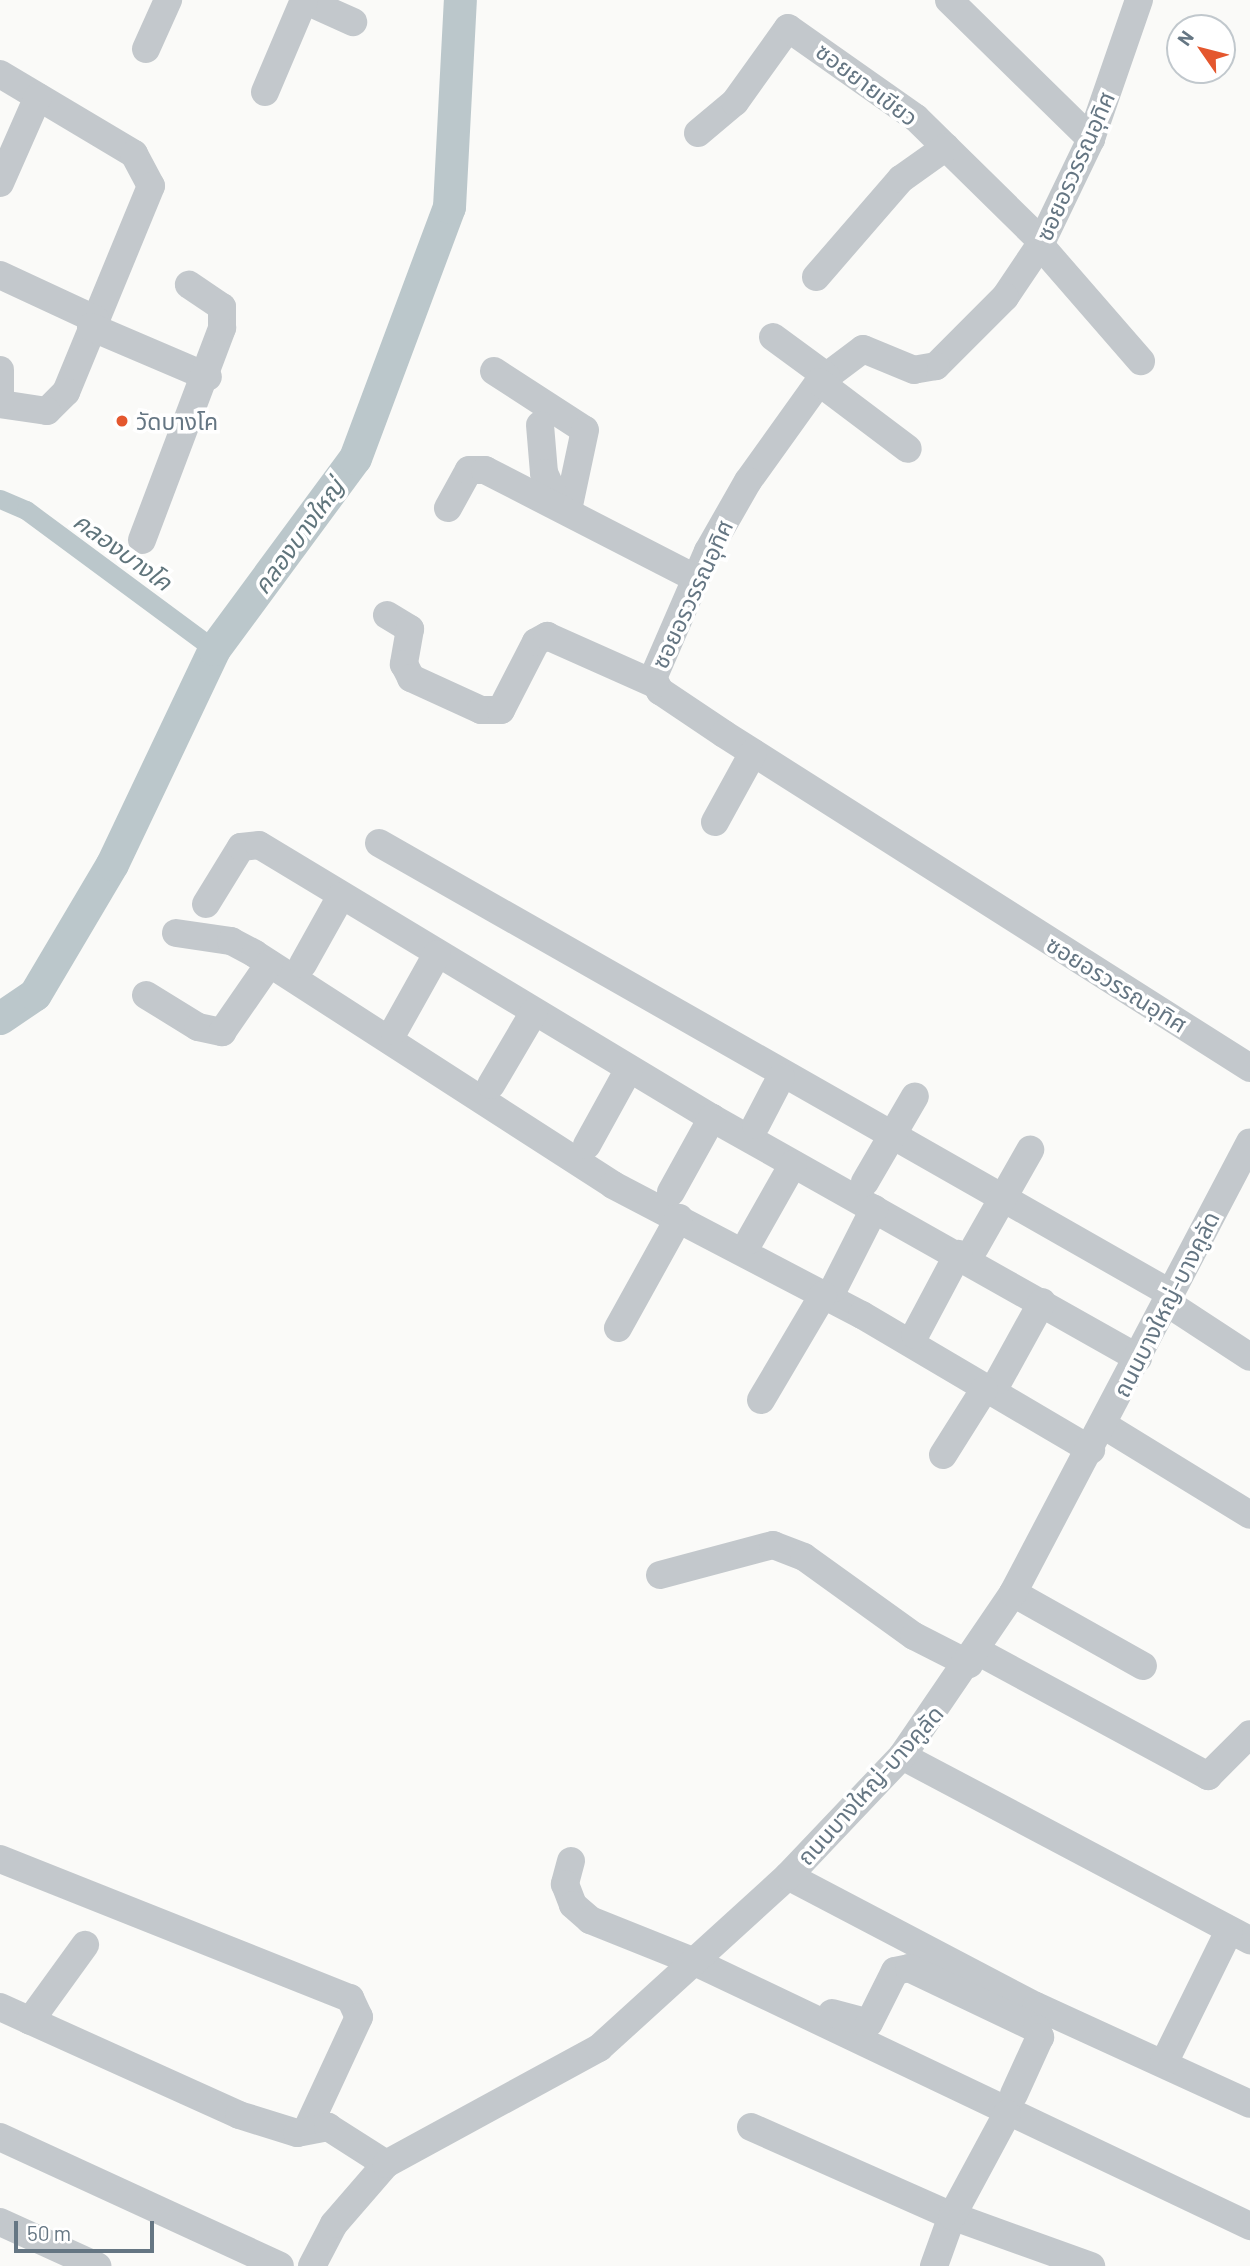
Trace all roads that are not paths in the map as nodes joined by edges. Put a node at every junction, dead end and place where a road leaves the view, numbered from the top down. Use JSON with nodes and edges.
{"nodes":[{"id":1,"x":169,"y":0,"type":"edge"},
{"id":2,"x":304,"y":0,"type":"edge"},
{"id":3,"x":949,"y":0,"type":"edge"},
{"id":4,"x":1139,"y":0,"type":"edge"},
{"id":5,"x":353,"y":22,"type":"dead end"},
{"id":6,"x":146,"y":49,"type":"dead end"},
{"id":7,"x":0,"y":74,"type":"edge"},
{"id":8,"x":265,"y":92,"type":"dead end"},
{"id":9,"x":38,"y":97,"type":"junction"},
{"id":10,"x":698,"y":133,"type":"dead end"},
{"id":11,"x":1091,"y":139,"type":"junction"},
{"id":12,"x":946,"y":147,"type":"junction"},
{"id":13,"x":0,"y":183,"type":"edge"},
{"id":14,"x":1041,"y":244,"type":"junction"},
{"id":15,"x":1,"y":275,"type":"edge"},
{"id":16,"x":816,"y":277,"type":"dead end"},
{"id":17,"x":189,"y":285,"type":"dead end"},
{"id":18,"x":93,"y":323,"type":"junction"},
{"id":19,"x":773,"y":337,"type":"dead end"},
{"id":20,"x":1141,"y":361,"type":"dead end"},
{"id":21,"x":0,"y":370,"type":"edge"},
{"id":22,"x":494,"y":371,"type":"dead end"},
{"id":23,"x":208,"y":377,"type":"junction"},
{"id":24,"x":823,"y":379,"type":"junction"},
{"id":25,"x":0,"y":404,"type":"edge"},
{"id":26,"x":540,"y":425,"type":"dead end"},
{"id":27,"x":908,"y":449,"type":"dead end"},
{"id":28,"x":448,"y":508,"type":"dead end"},
{"id":29,"x":564,"y":508,"type":"junction"},
{"id":30,"x":142,"y":540,"type":"dead end"},
{"id":31,"x":695,"y":578,"type":"junction"},
{"id":32,"x":387,"y":615,"type":"dead end"},
{"id":33,"x":655,"y":684,"type":"junction"},
{"id":34,"x":753,"y":753,"type":"junction"},
{"id":35,"x":715,"y":822,"type":"dead end"},
{"id":36,"x":379,"y":843,"type":"dead end"},
{"id":37,"x":341,"y":896,"type":"junction"},
{"id":38,"x":206,"y":904,"type":"dead end"},
{"id":39,"x":176,"y":933,"type":"dead end"},
{"id":40,"x":437,"y":954,"type":"junction"},
{"id":41,"x":269,"y":964,"type":"junction"},
{"id":42,"x":303,"y":964,"type":"dead end"},
{"id":43,"x":146,"y":995,"type":"dead end"},
{"id":44,"x":534,"y":1012,"type":"junction"},
{"id":45,"x":394,"y":1031,"type":"dead end"},
{"id":46,"x":1250,"y":1068,"type":"edge"},
{"id":47,"x":629,"y":1069,"type":"junction"},
{"id":48,"x":781,"y":1077,"type":"junction"},
{"id":49,"x":491,"y":1085,"type":"dead end"},
{"id":50,"x":915,"y":1096,"type":"dead end"},
{"id":51,"x":712,"y":1118,"type":"junction"},
{"id":52,"x":756,"y":1125,"type":"dead end"},
{"id":53,"x":893,"y":1136,"type":"junction"},
{"id":54,"x":1250,"y":1142,"type":"edge"},
{"id":55,"x":587,"y":1145,"type":"dead end"},
{"id":56,"x":1030,"y":1150,"type":"dead end"},
{"id":57,"x":793,"y":1164,"type":"junction"},
{"id":58,"x":865,"y":1182,"type":"dead end"},
{"id":59,"x":1004,"y":1197,"type":"junction"},
{"id":60,"x":675,"y":1205,"type":"junction"},
{"id":61,"x":874,"y":1209,"type":"junction"},
{"id":62,"x":750,"y":1240,"type":"dead end"},
{"id":63,"x":966,"y":1250,"type":"junction"},
{"id":64,"x":829,"y":1292,"type":"junction"},
{"id":65,"x":1168,"y":1298,"type":"junction"},
{"id":66,"x":1042,"y":1302,"type":"junction"},
{"id":67,"x":618,"y":1328,"type":"dead end"},
{"id":68,"x":915,"y":1335,"type":"dead end"},
{"id":69,"x":1250,"y":1357,"type":"edge"},
{"id":70,"x":1138,"y":1358,"type":"junction"},
{"id":71,"x":992,"y":1385,"type":"junction"},
{"id":72,"x":761,"y":1401,"type":"dead end"},
{"id":73,"x":1105,"y":1426,"type":"junction"},
{"id":74,"x":1091,"y":1450,"type":"junction"},
{"id":75,"x":943,"y":1455,"type":"dead end"},
{"id":76,"x":1250,"y":1515,"type":"edge"},
{"id":77,"x":660,"y":1575,"type":"dead end"},
{"id":78,"x":1013,"y":1592,"type":"junction"},
{"id":79,"x":973,"y":1658,"type":"junction"},
{"id":80,"x":1143,"y":1666,"type":"dead end"},
{"id":81,"x":1250,"y":1734,"type":"edge"},
{"id":82,"x":902,"y":1756,"type":"junction"},
{"id":83,"x":0,"y":1859,"type":"edge"},
{"id":84,"x":571,"y":1861,"type":"dead end"},
{"id":85,"x":788,"y":1876,"type":"junction"},
{"id":86,"x":1240,"y":1936,"type":"edge"},
{"id":87,"x":85,"y":1945,"type":"dead end"},
{"id":88,"x":695,"y":1962,"type":"junction"},
{"id":89,"x":733,"y":1982,"type":"junction"},
{"id":90,"x":0,"y":2007,"type":"edge"},
{"id":91,"x":30,"y":2021,"type":"junction"},
{"id":92,"x":1164,"y":2063,"type":"junction"},
{"id":93,"x":1011,"y":2104,"type":"junction"},
{"id":94,"x":1250,"y":2104,"type":"edge"},
{"id":95,"x":751,"y":2127,"type":"dead end"},
{"id":96,"x":307,"y":2129,"type":"junction"},
{"id":97,"x":0,"y":2137,"type":"edge"},
{"id":98,"x":386,"y":2164,"type":"junction"},
{"id":99,"x":952,"y":2216,"type":"junction"},
{"id":100,"x":0,"y":2222,"type":"edge"},
{"id":101,"x":1250,"y":2226,"type":"edge"},
{"id":102,"x":97,"y":2266,"type":"edge"},
{"id":103,"x":280,"y":2266,"type":"edge"},
{"id":104,"x":312,"y":2266,"type":"edge"},
{"id":105,"x":934,"y":2266,"type":"edge"},
{"id":106,"x":1091,"y":2266,"type":"edge"}],
"edges":[{"from":1,"to":6,"type":"street"},
{"from":2,"to":5,"type":"street"},
{"from":2,"to":8,"type":"street"},
{"from":3,"to":11,"type":"street"},
{"from":4,"to":11,"type":"street","name":"ซอยอรวรรณอุทิศ"},
{"from":7,"to":9,"type":"street"},
{"from":9,"to":13,"type":"street"},
{"from":9,"to":18,"type":"street"},
{"from":10,"to":12,"type":"street","name":"ซอยยายเขียว"},
{"from":11,"to":14,"type":"street","name":"ซอยอรวรรณอุทิศ"},
{"from":12,"to":14,"type":"street","name":"ซอยยายเขียว"},
{"from":12,"to":16,"type":"street"},
{"from":14,"to":20,"type":"street","name":"ซอยยายเขียว"},
{"from":14,"to":24,"type":"street","name":"ซอยอรวรรณอุทิศ"},
{"from":15,"to":18,"type":"street"},
{"from":17,"to":23,"type":"street"},
{"from":18,"to":23,"type":"street"},
{"from":18,"to":25,"type":"street"},
{"from":19,"to":24,"type":"street"},
{"from":21,"to":25,"type":"street"},
{"from":22,"to":29,"type":"street"},
{"from":23,"to":30,"type":"street"},
{"from":24,"to":27,"type":"street"},
{"from":24,"to":31,"type":"street","name":"ซอยอรวรรณอุทิศ"},
{"from":26,"to":29,"type":"street"},
{"from":28,"to":29,"type":"street"},
{"from":29,"to":31,"type":"street"},
{"from":31,"to":33,"type":"street","name":"ซอยอรวรรณอุทิศ"},
{"from":32,"to":33,"type":"street"},
{"from":33,"to":34,"type":"street","name":"ซอยอรวรรณอุทิศ"},
{"from":34,"to":35,"type":"street"},
{"from":34,"to":46,"type":"street","name":"ซอยอรวรรณอุทิศ"},
{"from":36,"to":48,"type":"street"},
{"from":37,"to":38,"type":"street"},
{"from":37,"to":40,"type":"street"},
{"from":37,"to":42,"type":"street"},
{"from":39,"to":41,"type":"street"},
{"from":40,"to":44,"type":"street"},
{"from":40,"to":45,"type":"street"},
{"from":41,"to":43,"type":"street"},
{"from":41,"to":60,"type":"street"},
{"from":44,"to":47,"type":"street"},
{"from":44,"to":49,"type":"street"},
{"from":47,"to":51,"type":"street"},
{"from":47,"to":55,"type":"street"},
{"from":48,"to":52,"type":"street"},
{"from":48,"to":53,"type":"street"},
{"from":50,"to":53,"type":"street"},
{"from":51,"to":57,"type":"street"},
{"from":51,"to":60,"type":"street"},
{"from":53,"to":58,"type":"street"},
{"from":53,"to":59,"type":"street"},
{"from":54,"to":65,"type":"street","name":"ถนนบางใหญ่-บางคูลัด"},
{"from":56,"to":59,"type":"street"},
{"from":57,"to":61,"type":"street"},
{"from":57,"to":62,"type":"street"},
{"from":59,"to":63,"type":"street"},
{"from":59,"to":65,"type":"street"},
{"from":60,"to":64,"type":"street"},
{"from":60,"to":67,"type":"street"},
{"from":61,"to":63,"type":"street"},
{"from":61,"to":64,"type":"street"},
{"from":63,"to":66,"type":"street"},
{"from":63,"to":68,"type":"street"},
{"from":64,"to":71,"type":"street"},
{"from":64,"to":72,"type":"street"},
{"from":65,"to":69,"type":"street"},
{"from":65,"to":70,"type":"street","name":"ถนนบางใหญ่-บางคูลัด"},
{"from":66,"to":70,"type":"street"},
{"from":66,"to":71,"type":"street"},
{"from":70,"to":73,"type":"street","name":"ถนนบางใหญ่-บางคูลัด"},
{"from":71,"to":74,"type":"street"},
{"from":71,"to":75,"type":"street"},
{"from":73,"to":74,"type":"street","name":"ถนนบางใหญ่-บางคูลัด"},
{"from":73,"to":76,"type":"street"},
{"from":74,"to":78,"type":"street","name":"ถนนบางใหญ่-บางคูลัด"},
{"from":77,"to":79,"type":"street"},
{"from":78,"to":79,"type":"street","name":"ถนนบางใหญ่-บางคูลัด"},
{"from":78,"to":80,"type":"street"},
{"from":79,"to":81,"type":"street"},
{"from":79,"to":82,"type":"street","name":"ถนนบางใหญ่-บางคูลัด"},
{"from":82,"to":85,"type":"street","name":"ถนนบางใหญ่-บางคูลัด"},
{"from":82,"to":86,"type":"street"},
{"from":83,"to":96,"type":"street"},
{"from":84,"to":88,"type":"street"},
{"from":85,"to":88,"type":"street","name":"ถนนบางใหญ่-บางคูลัด"},
{"from":85,"to":92,"type":"street"},
{"from":86,"to":92,"type":"street"},
{"from":87,"to":91,"type":"street"},
{"from":88,"to":89,"type":"street"},
{"from":88,"to":98,"type":"street","name":"ถนนบางใหญ่-บางคูลัด"},
{"from":89,"to":93,"type":"street"},
{"from":89,"to":93,"type":"street"},
{"from":90,"to":91,"type":"street"},
{"from":91,"to":96,"type":"street"},
{"from":92,"to":94,"type":"street"},
{"from":93,"to":99,"type":"street"},
{"from":93,"to":101,"type":"street"},
{"from":95,"to":99,"type":"street"},
{"from":96,"to":98,"type":"street"},
{"from":97,"to":103,"type":"street"},
{"from":98,"to":104,"type":"street","name":"ถนนบางใหญ่-บางคูลัด"},
{"from":99,"to":105,"type":"street"},
{"from":99,"to":106,"type":"street"},
{"from":100,"to":102,"type":"street"}]}
